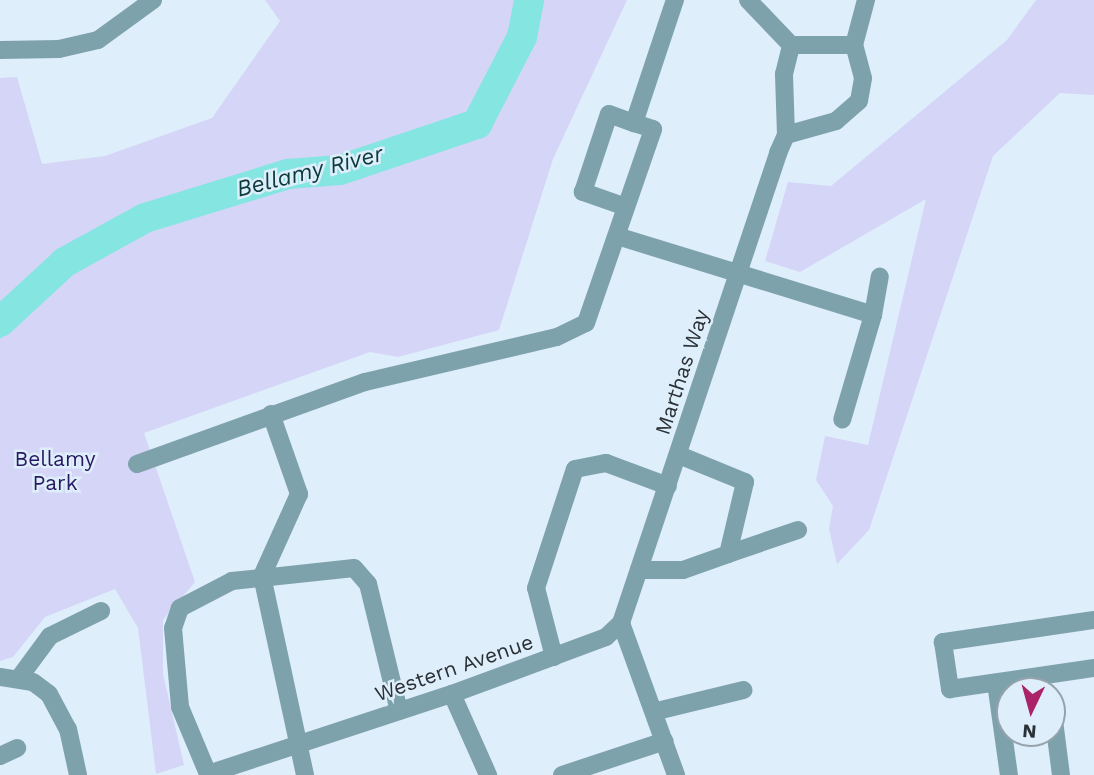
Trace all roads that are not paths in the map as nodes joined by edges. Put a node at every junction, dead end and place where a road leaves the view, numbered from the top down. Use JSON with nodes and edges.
{"nodes":[{"id":1,"x":153,"y":0,"type":"edge"},
{"id":2,"x":675,"y":0,"type":"edge"},
{"id":3,"x":748,"y":0,"type":"edge"},
{"id":4,"x":866,"y":0,"type":"edge"},
{"id":5,"x":854,"y":44,"type":"junction"},
{"id":6,"x":791,"y":45,"type":"junction"},
{"id":7,"x":0,"y":50,"type":"edge"},
{"id":8,"x":634,"y":123,"type":"junction"},
{"id":9,"x":786,"y":135,"type":"junction"},
{"id":10,"x":626,"y":206,"type":"junction"},
{"id":11,"x":617,"y":236,"type":"junction"},
{"id":12,"x":737,"y":272,"type":"junction"},
{"id":13,"x":880,"y":277,"type":"dead end"},
{"id":14,"x":873,"y":315,"type":"junction"},
{"id":15,"x":271,"y":414,"type":"junction"},
{"id":16,"x":842,"y":420,"type":"dead end"},
{"id":17,"x":679,"y":455,"type":"junction"},
{"id":18,"x":136,"y":464,"type":"dead end"},
{"id":19,"x":668,"y":486,"type":"junction"},
{"id":20,"x":798,"y":530,"type":"dead end"},
{"id":21,"x":728,"y":554,"type":"junction"},
{"id":22,"x":639,"y":570,"type":"junction"},
{"id":23,"x":262,"y":576,"type":"junction"},
{"id":24,"x":101,"y":611,"type":"dead end"},
{"id":25,"x":1094,"y":620,"type":"edge"},
{"id":26,"x":621,"y":623,"type":"junction"},
{"id":27,"x":554,"y":657,"type":"junction"},
{"id":28,"x":1094,"y":668,"type":"edge"},
{"id":29,"x":0,"y":677,"type":"edge"},
{"id":30,"x":1066,"y":677,"type":"edge"},
{"id":31,"x":19,"y":678,"type":"junction"},
{"id":32,"x":996,"y":682,"type":"edge"},
{"id":33,"x":744,"y":690,"type":"dead end"},
{"id":34,"x":452,"y":694,"type":"junction"},
{"id":35,"x":399,"y":711,"type":"junction"},
{"id":36,"x":657,"y":711,"type":"junction"},
{"id":37,"x":665,"y":740,"type":"junction"},
{"id":38,"x":296,"y":744,"type":"junction"},
{"id":39,"x":1005,"y":747,"type":"edge"},
{"id":40,"x":1057,"y":747,"type":"edge"},
{"id":41,"x":17,"y":748,"type":"dead end"},
{"id":42,"x":0,"y":756,"type":"edge"},
{"id":43,"x":78,"y":775,"type":"edge"},
{"id":44,"x":207,"y":775,"type":"edge"},
{"id":45,"x":305,"y":775,"type":"edge"},
{"id":46,"x":488,"y":775,"type":"edge"},
{"id":47,"x":562,"y":775,"type":"edge"},
{"id":48,"x":676,"y":775,"type":"edge"},
{"id":49,"x":1009,"y":775,"type":"edge"},
{"id":50,"x":1061,"y":775,"type":"edge"}],
"edges":[{"from":1,"to":7,"type":"street"},
{"from":2,"to":8,"type":"street"},
{"from":3,"to":6,"type":"street"},
{"from":4,"to":5,"type":"street"},
{"from":5,"to":6,"type":"street"},
{"from":5,"to":9,"type":"street"},
{"from":6,"to":9,"type":"street","name":"Marthas Way"},
{"from":8,"to":10,"type":"street"},
{"from":8,"to":10,"type":"street"},
{"from":9,"to":12,"type":"street","name":"Marthas Way"},
{"from":10,"to":11,"type":"street"},
{"from":11,"to":12,"type":"street"},
{"from":11,"to":15,"type":"street"},
{"from":12,"to":14,"type":"street"},
{"from":12,"to":17,"type":"street","name":"Marthas Way"},
{"from":13,"to":14,"type":"street"},
{"from":14,"to":16,"type":"street"},
{"from":15,"to":18,"type":"street"},
{"from":15,"to":23,"type":"street"},
{"from":17,"to":19,"type":"street","name":"Marthas Way"},
{"from":17,"to":21,"type":"street"},
{"from":19,"to":22,"type":"street","name":"Marthas Way"},
{"from":19,"to":27,"type":"street"},
{"from":20,"to":21,"type":"street"},
{"from":21,"to":22,"type":"street"},
{"from":22,"to":26,"type":"street","name":"Marthas Way"},
{"from":23,"to":35,"type":"street"},
{"from":23,"to":38,"type":"street"},
{"from":23,"to":44,"type":"street"},
{"from":24,"to":31,"type":"street"},
{"from":25,"to":32,"type":"street"},
{"from":26,"to":27,"type":"street","name":"Western Avenue"},
{"from":26,"to":36,"type":"street"},
{"from":27,"to":34,"type":"street","name":"Western Avenue"},
{"from":28,"to":30,"type":"street"},
{"from":29,"to":31,"type":"street"},
{"from":31,"to":43,"type":"street"},
{"from":33,"to":36,"type":"street"},
{"from":34,"to":35,"type":"street","name":"Western Avenue"},
{"from":34,"to":46,"type":"street"},
{"from":35,"to":38,"type":"street","name":"Western Avenue"},
{"from":36,"to":37,"type":"street"},
{"from":37,"to":47,"type":"street"},
{"from":37,"to":48,"type":"street"},
{"from":38,"to":44,"type":"street","name":"Western Avenue"},
{"from":38,"to":45,"type":"street"},
{"from":39,"to":49,"type":"street"},
{"from":40,"to":50,"type":"street"},
{"from":41,"to":42,"type":"street"}]}
